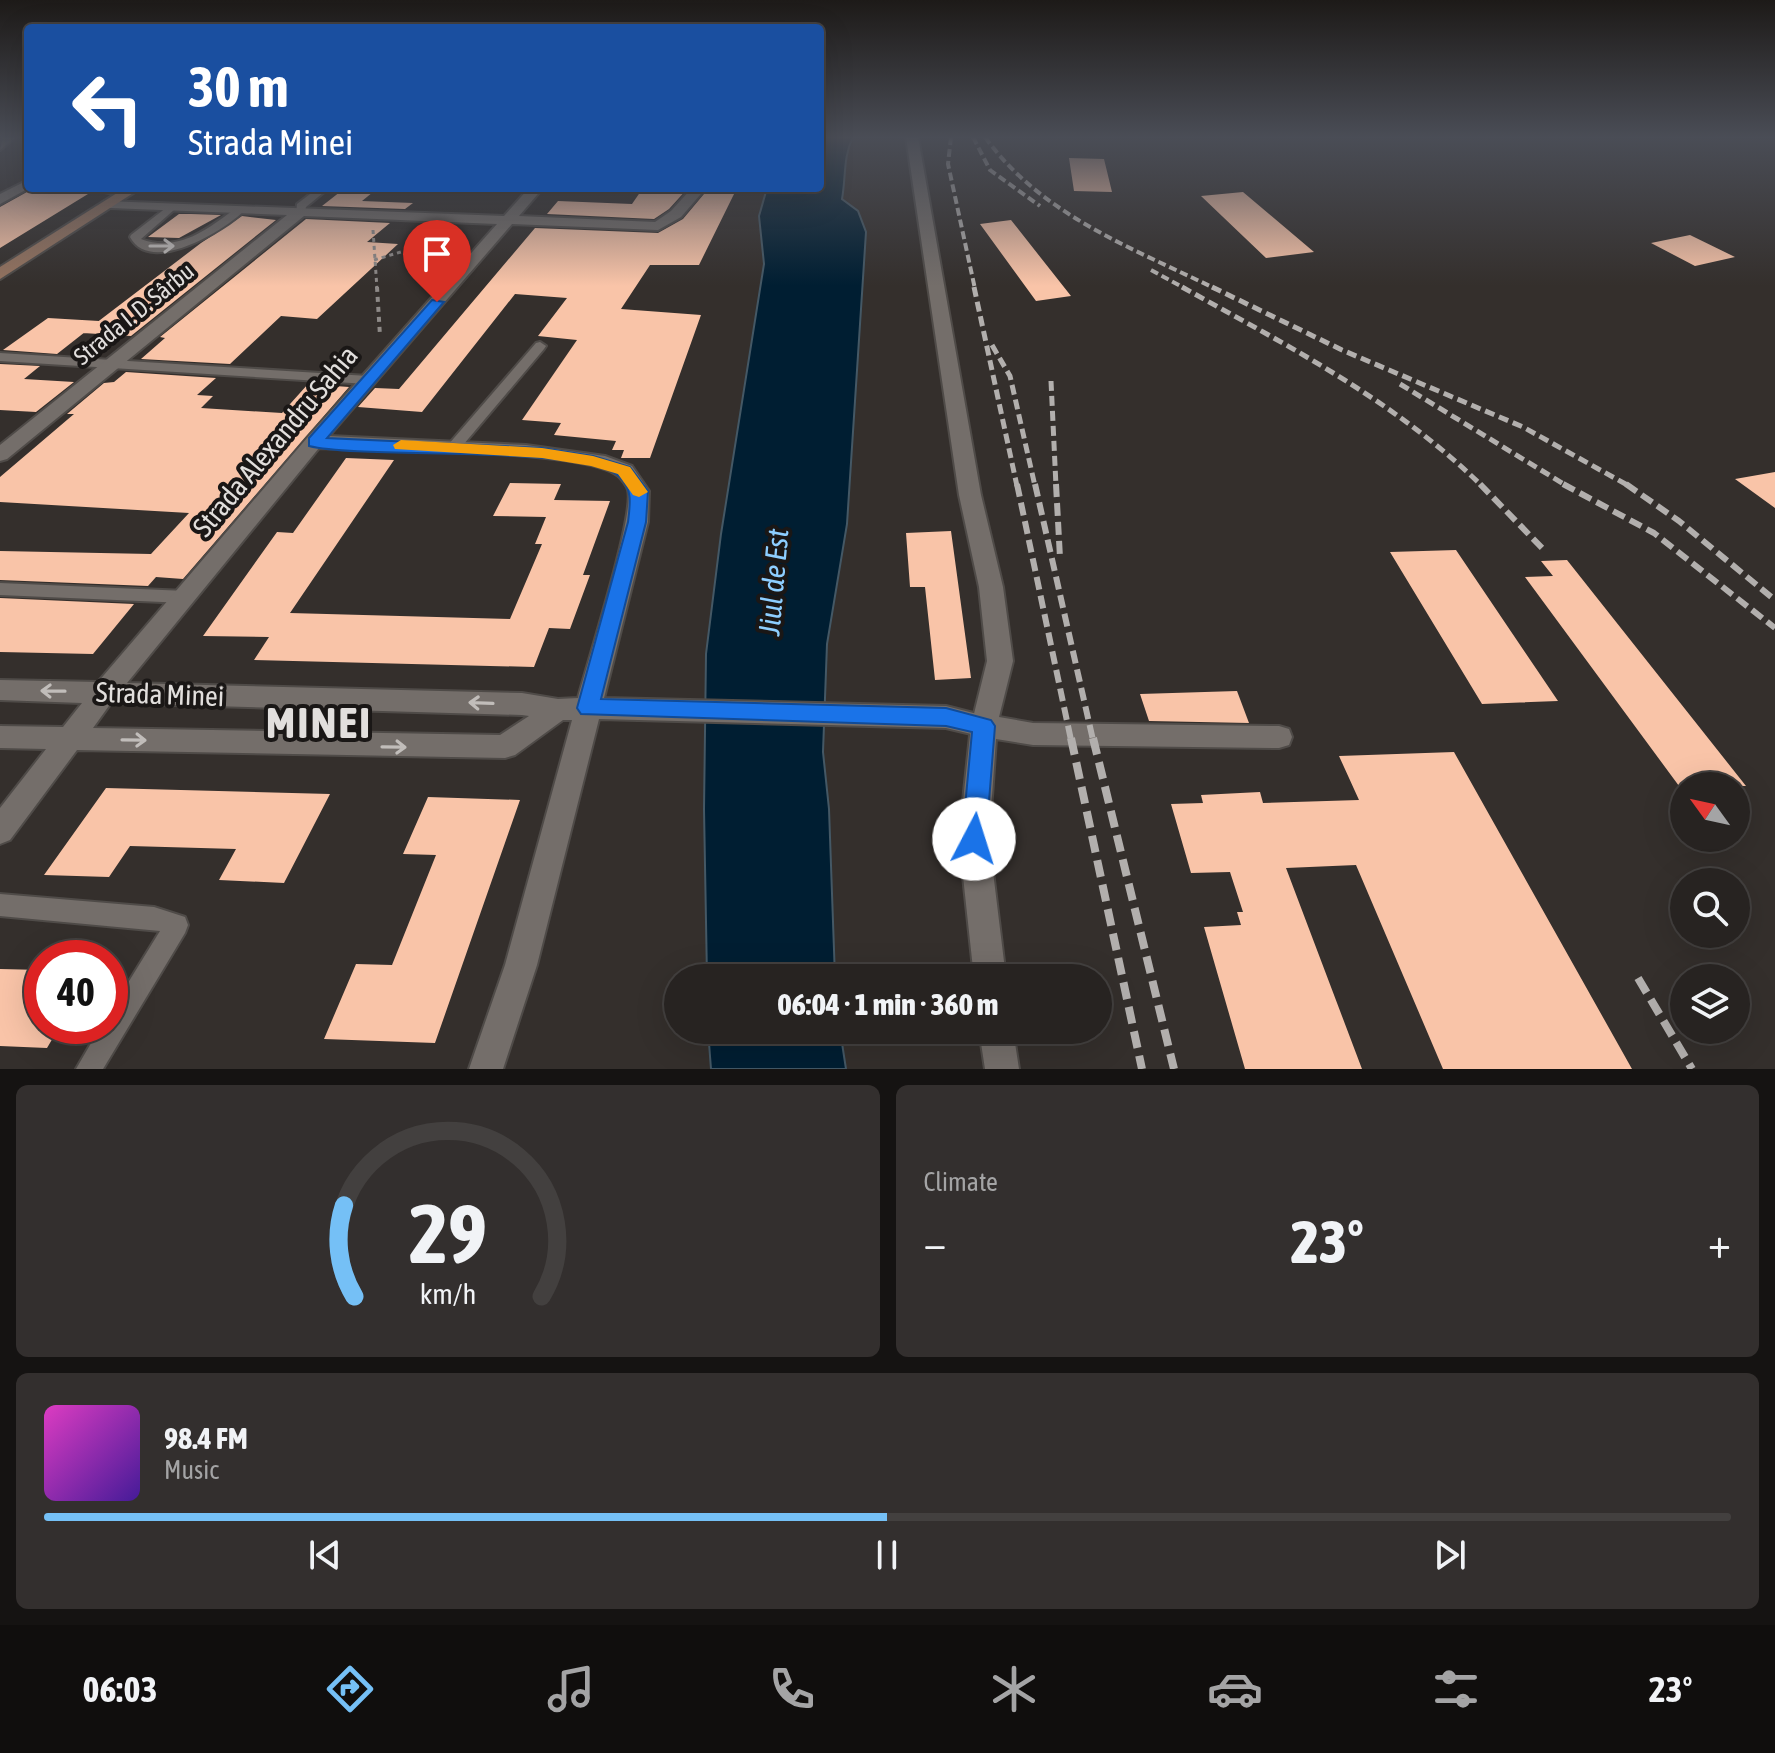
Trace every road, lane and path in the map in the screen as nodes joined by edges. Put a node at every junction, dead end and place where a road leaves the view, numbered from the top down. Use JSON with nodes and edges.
{"nodes":[{"id":1,"x":22,"y":187,"type":"edge"},
{"id":2,"x":919,"y":187,"type":"edge"},
{"id":3,"x":128,"y":192,"type":"edge"},
{"id":4,"x":319,"y":192,"type":"edge"},
{"id":5,"x":533,"y":192,"type":"edge"},
{"id":6,"x":695,"y":192,"type":"edge"},
{"id":7,"x":0,"y":200,"type":"edge"},
{"id":8,"x":110,"y":204,"type":"junction"},
{"id":9,"x":171,"y":207,"type":"junction"},
{"id":10,"x":240,"y":210,"type":"junction"},
{"id":11,"x":300,"y":212,"type":"junction"},
{"id":12,"x":372,"y":215,"type":"junction"},
{"id":13,"x":509,"y":220,"type":"junction"},
{"id":14,"x":455,"y":236,"type":"dead end"},
{"id":15,"x":374,"y":260,"type":"junction"},
{"id":16,"x":2,"y":271,"type":"edge"},
{"id":17,"x":540,"y":346,"type":"dead end"},
{"id":18,"x":0,"y":357,"type":"edge"},
{"id":19,"x":111,"y":364,"type":"junction"},
{"id":20,"x":375,"y":373,"type":"junction"},
{"id":21,"x":314,"y":442,"type":"junction"},
{"id":22,"x":453,"y":448,"type":"junction"},
{"id":23,"x":0,"y":455,"type":"edge"},
{"id":24,"x":0,"y":589,"type":"edge"},
{"id":25,"x":186,"y":597,"type":"junction"},
{"id":26,"x":0,"y":690,"type":"edge"},
{"id":27,"x":105,"y":692,"type":"junction"},
{"id":28,"x":573,"y":709,"type":"junction"},
{"id":29,"x":984,"y":726,"type":"junction"},
{"id":30,"x":0,"y":737,"type":"edge"},
{"id":31,"x":1279,"y":737,"type":"dead end"},
{"id":32,"x":68,"y":739,"type":"junction"},
{"id":33,"x":0,"y":831,"type":"edge"},
{"id":34,"x":0,"y":905,"type":"edge"},
{"id":35,"x":988,"y":964,"type":"edge"},
{"id":36,"x":998,"y":1044,"type":"edge"},
{"id":37,"x":89,"y":1069,"type":"edge"},
{"id":38,"x":486,"y":1069,"type":"edge"},
{"id":39,"x":1002,"y":1069,"type":"edge"}],
"edges":[{"from":1,"to":7,"type":"street"},
{"from":2,"to":29,"type":"street"},
{"from":3,"to":8,"type":"main road"},
{"from":4,"to":11,"type":"lane"},
{"from":5,"to":13,"type":"street","name":"Strada Alexandru Sahia"},
{"from":6,"to":13,"type":"street"},
{"from":8,"to":9,"type":"street"},
{"from":8,"to":16,"type":"main road"},
{"from":9,"to":10,"type":"street"},
{"from":9,"to":10,"type":"lane","one_way":true},
{"from":10,"to":11,"type":"street"},
{"from":11,"to":12,"type":"street"},
{"from":11,"to":19,"type":"street","name":"Strada I. D. Sârbu"},
{"from":12,"to":13,"type":"street"},
{"from":12,"to":15,"type":"path"},
{"from":13,"to":20,"type":"street","name":"Strada Alexandru Sahia"},
{"from":14,"to":15,"type":"path"},
{"from":15,"to":20,"type":"path"},
{"from":17,"to":22,"type":"lane"},
{"from":18,"to":19,"type":"lane"},
{"from":19,"to":20,"type":"lane"},
{"from":19,"to":23,"type":"street","name":"Strada I. D. Sârbu"},
{"from":20,"to":21,"type":"street","name":"Strada Alexandru Sahia"},
{"from":21,"to":22,"type":"street"},
{"from":21,"to":25,"type":"street","name":"Strada Alexandru Sahia"},
{"from":22,"to":28,"type":"street"},
{"from":24,"to":25,"type":"lane"},
{"from":25,"to":27,"type":"street","name":"Strada Alexandru Sahia"},
{"from":27,"to":26,"type":"street","name":"Strada Minei","one_way":true},
{"from":28,"to":27,"type":"street","name":"Strada Minei","one_way":true},
{"from":27,"to":32,"type":"street","name":"Strada Alexandru Sahia"},
{"from":28,"to":29,"type":"street","name":"Strada Minei"},
{"from":32,"to":28,"type":"street","name":"Strada Minei","one_way":true},
{"from":28,"to":38,"type":"street"},
{"from":29,"to":31,"type":"street","name":"Strada Minei"},
{"from":29,"to":35,"type":"street"},
{"from":30,"to":32,"type":"street","name":"Strada Minei"},
{"from":32,"to":33,"type":"street","name":"Strada Minei"},
{"from":34,"to":37,"type":"lane"},
{"from":36,"to":39,"type":"street"}]}
